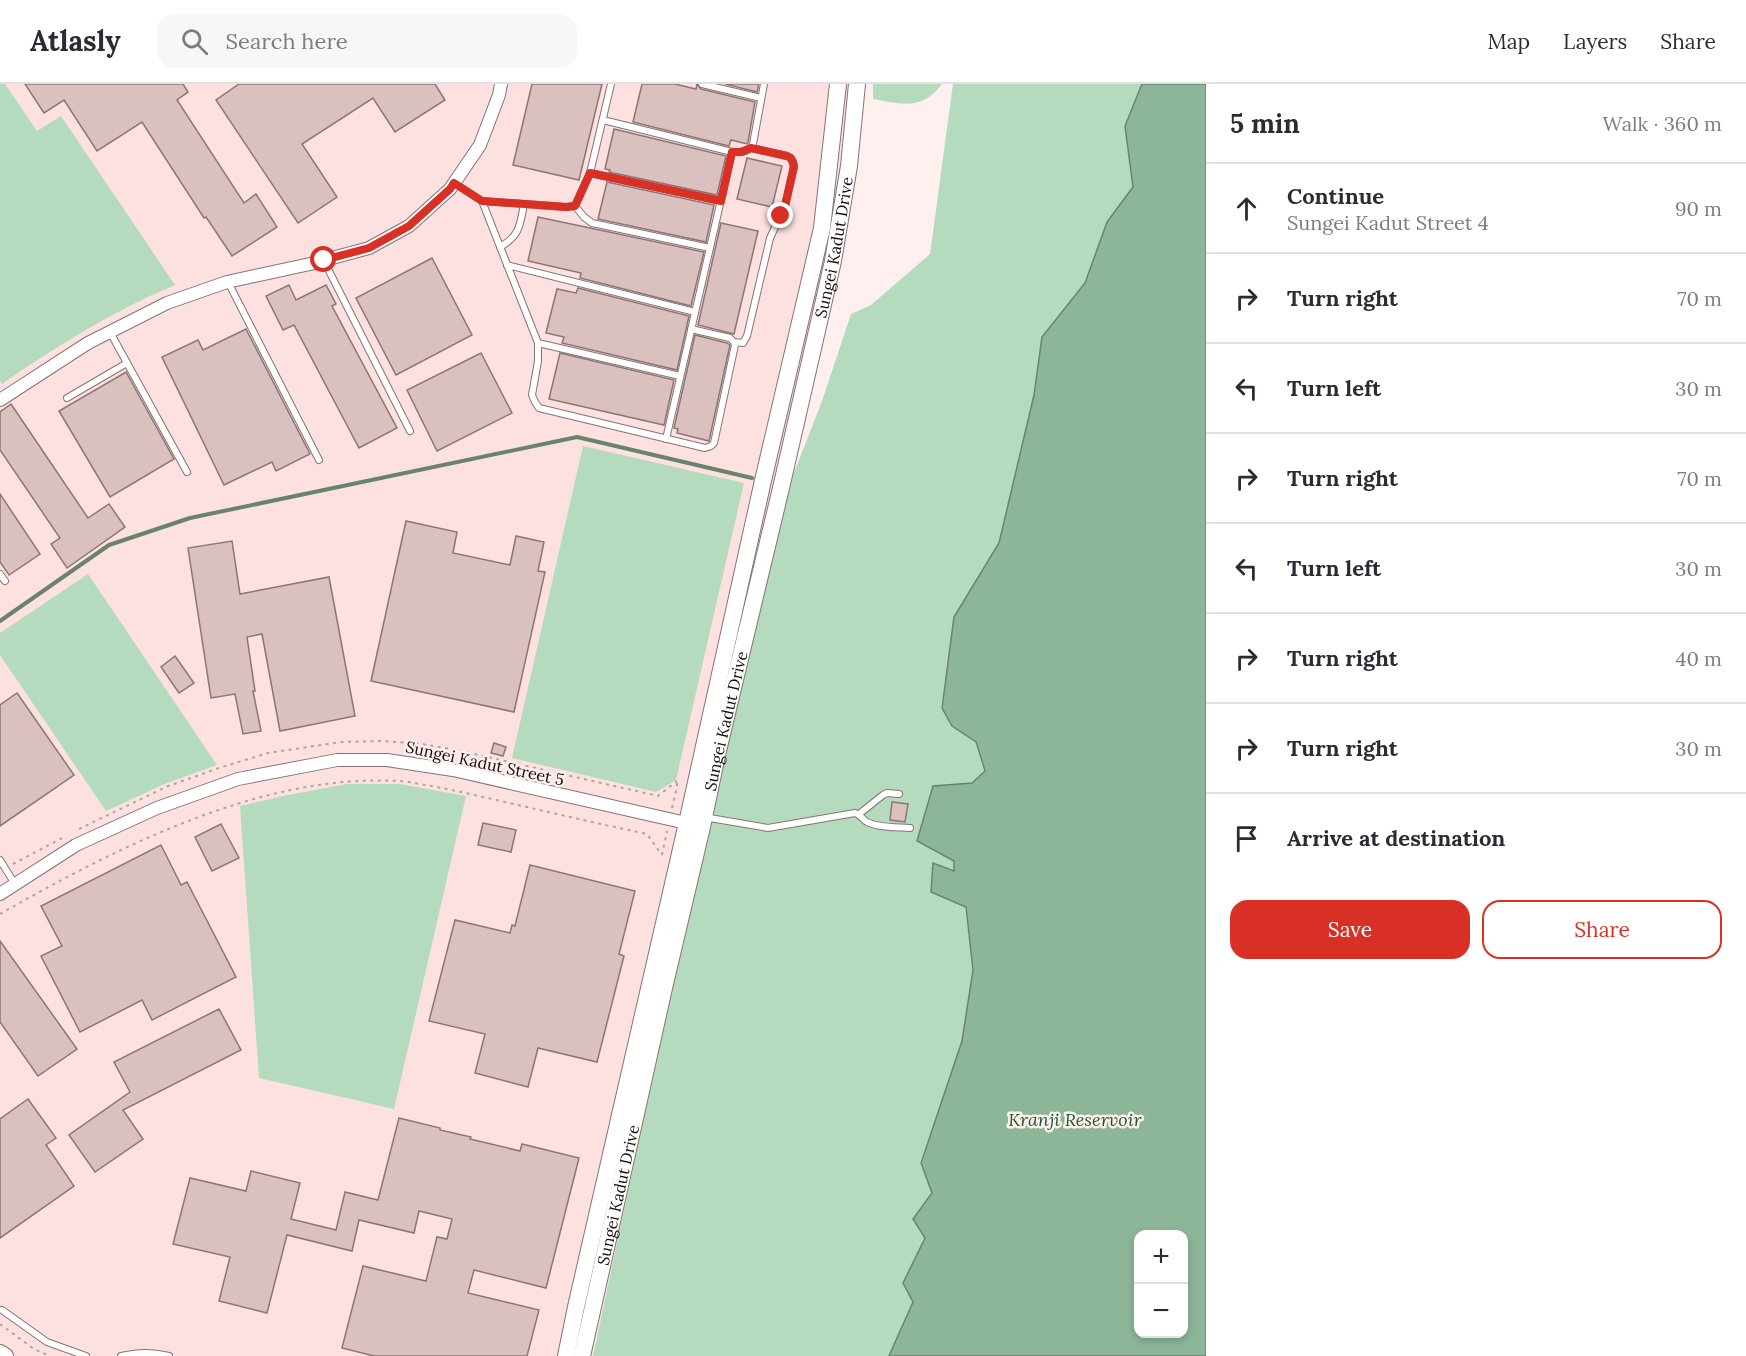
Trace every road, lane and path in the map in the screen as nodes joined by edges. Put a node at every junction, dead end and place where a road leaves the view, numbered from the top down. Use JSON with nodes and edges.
{"nodes":[{"id":1,"x":501,"y":84,"type":"edge"},
{"id":2,"x":611,"y":84,"type":"edge"},
{"id":3,"x":702,"y":84,"type":"edge"},
{"id":4,"x":764,"y":84,"type":"edge"},
{"id":5,"x":838,"y":84,"type":"edge"},
{"id":6,"x":857,"y":84,"type":"edge"},
{"id":7,"x":761,"y":98,"type":"junction"},
{"id":8,"x":603,"y":120,"type":"junction"},
{"id":9,"x":751,"y":148,"type":"junction"},
{"id":10,"x":732,"y":152,"type":"junction"},
{"id":11,"x":590,"y":173,"type":"junction"},
{"id":12,"x":454,"y":183,"type":"junction"},
{"id":13,"x":482,"y":201,"type":"junction"},
{"id":14,"x":721,"y":201,"type":"junction"},
{"id":15,"x":524,"y":204,"type":"junction"},
{"id":16,"x":575,"y":206,"type":"junction"},
{"id":17,"x":500,"y":247,"type":"junction"},
{"id":18,"x":710,"y":248,"type":"junction"},
{"id":19,"x":324,"y":260,"type":"junction"},
{"id":20,"x":507,"y":265,"type":"junction"},
{"id":21,"x":227,"y":282,"type":"junction"},
{"id":22,"x":695,"y":312,"type":"junction"},
{"id":23,"x":691,"y":330,"type":"junction"},
{"id":24,"x":110,"y":332,"type":"junction"},
{"id":25,"x":734,"y":342,"type":"junction"},
{"id":26,"x":538,"y":343,"type":"junction"},
{"id":27,"x":128,"y":363,"type":"junction"},
{"id":28,"x":680,"y":376,"type":"junction"},
{"id":29,"x":67,"y":398,"type":"dead end"},
{"id":30,"x":0,"y":400,"type":"edge"},
{"id":31,"x":410,"y":431,"type":"dead end"},
{"id":32,"x":666,"y":439,"type":"junction"},
{"id":33,"x":319,"y":460,"type":"dead end"},
{"id":34,"x":187,"y":472,"type":"dead end"},
{"id":35,"x":0,"y":574,"type":"edge"},
{"id":36,"x":5,"y":581,"type":"dead end"},
{"id":37,"x":677,"y":781,"type":"dead end"},
{"id":38,"x":899,"y":794,"type":"dead end"},
{"id":39,"x":859,"y":814,"type":"junction"},
{"id":40,"x":698,"y":823,"type":"junction"},
{"id":41,"x":910,"y":828,"type":"dead end"},
{"id":42,"x":79,"y":830,"type":"dead end"},
{"id":43,"x":68,"y":835,"type":"dead end"},
{"id":44,"x":662,"y":855,"type":"dead end"},
{"id":45,"x":0,"y":860,"type":"edge"},
{"id":46,"x":5,"y":868,"type":"junction"},
{"id":47,"x":15,"y":884,"type":"junction"},
{"id":48,"x":0,"y":894,"type":"edge"},
{"id":49,"x":0,"y":914,"type":"edge"},
{"id":50,"x":2,"y":1310,"type":"dead end"},
{"id":51,"x":0,"y":1324,"type":"edge"},
{"id":52,"x":50,"y":1356,"type":"edge"},
{"id":53,"x":86,"y":1356,"type":"edge"},
{"id":54,"x":121,"y":1356,"type":"edge"},
{"id":55,"x":169,"y":1356,"type":"edge"},
{"id":56,"x":566,"y":1356,"type":"edge"},
{"id":57,"x":582,"y":1356,"type":"edge"}],
"edges":[{"from":1,"to":12,"type":"street"},
{"from":2,"to":8,"type":"lane"},
{"from":3,"to":7,"type":"lane"},
{"from":4,"to":7,"type":"lane"},
{"from":5,"to":40,"type":"main road","name":"Sungei Kadut Drive"},
{"from":6,"to":40,"type":"main road","name":"Sungei Kadut Drive"},
{"from":7,"to":9,"type":"lane"},
{"from":8,"to":10,"type":"lane"},
{"from":8,"to":11,"type":"lane"},
{"from":9,"to":10,"type":"lane"},
{"from":9,"to":25,"type":"lane"},
{"from":10,"to":14,"type":"lane"},
{"from":11,"to":14,"type":"lane"},
{"from":11,"to":16,"type":"lane"},
{"from":12,"to":13,"type":"lane"},
{"from":12,"to":19,"type":"street"},
{"from":13,"to":15,"type":"lane"},
{"from":13,"to":17,"type":"lane"},
{"from":14,"to":18,"type":"lane"},
{"from":15,"to":16,"type":"lane"},
{"from":15,"to":17,"type":"lane"},
{"from":16,"to":18,"type":"lane"},
{"from":17,"to":20,"type":"lane"},
{"from":18,"to":22,"type":"lane"},
{"from":19,"to":21,"type":"street"},
{"from":19,"to":31,"type":"lane"},
{"from":20,"to":22,"type":"lane"},
{"from":20,"to":26,"type":"lane"},
{"from":21,"to":24,"type":"street"},
{"from":21,"to":33,"type":"lane"},
{"from":22,"to":23,"type":"lane"},
{"from":23,"to":25,"type":"lane"},
{"from":23,"to":28,"type":"lane"},
{"from":24,"to":27,"type":"lane"},
{"from":24,"to":30,"type":"street"},
{"from":25,"to":32,"type":"lane"},
{"from":26,"to":28,"type":"lane"},
{"from":26,"to":32,"type":"lane"},
{"from":27,"to":29,"type":"lane"},
{"from":27,"to":34,"type":"lane"},
{"from":28,"to":32,"type":"lane"},
{"from":35,"to":36,"type":"lane"},
{"from":37,"to":42,"type":"path"},
{"from":38,"to":39,"type":"lane"},
{"from":39,"to":40,"type":"lane"},
{"from":39,"to":41,"type":"lane"},
{"from":40,"to":47,"type":"street","name":"Sungei Kadut Street 5"},
{"from":40,"to":56,"type":"main road","name":"Sungei Kadut Drive"},
{"from":40,"to":57,"type":"main road","name":"Sungei Kadut Drive"},
{"from":43,"to":46,"type":"path"},
{"from":44,"to":49,"type":"path"},
{"from":45,"to":46,"type":"lane"},
{"from":46,"to":47,"type":"lane"},
{"from":47,"to":48,"type":"street","name":"Sungei Kadut Street 5"},
{"from":50,"to":53,"type":"lane"},
{"from":51,"to":52,"type":"path"},
{"from":54,"to":55,"type":"lane"}]}
